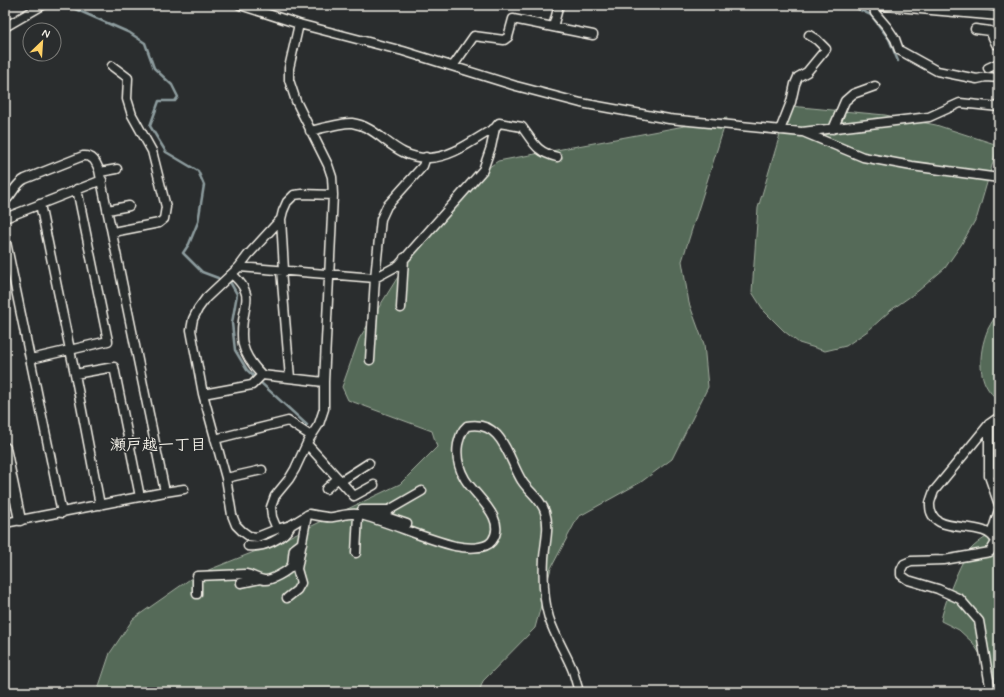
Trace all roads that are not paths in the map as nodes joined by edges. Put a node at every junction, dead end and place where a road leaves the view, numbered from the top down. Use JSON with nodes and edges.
{"nodes":[{"id":1,"x":43,"y":5,"type":"edge"},
{"id":2,"x":240,"y":5,"type":"edge"},
{"id":3,"x":559,"y":5,"type":"edge"},
{"id":4,"x":875,"y":5,"type":"edge"},
{"id":5,"x":999,"y":16,"type":"edge"},
{"id":6,"x":299,"y":24,"type":"junction"},
{"id":7,"x":5,"y":27,"type":"edge"},
{"id":8,"x":553,"y":27,"type":"junction"},
{"id":9,"x":975,"y":29,"type":"dead end"},
{"id":10,"x":593,"y":35,"type":"dead end"},
{"id":11,"x":809,"y":35,"type":"dead end"},
{"id":12,"x":999,"y":43,"type":"edge"},
{"id":13,"x":999,"y":63,"type":"edge"},
{"id":14,"x":112,"y":66,"type":"dead end"},
{"id":15,"x":453,"y":66,"type":"junction"},
{"id":16,"x":988,"y":68,"type":"dead end"},
{"id":17,"x":999,"y":78,"type":"edge"},
{"id":18,"x":875,"y":86,"type":"dead end"},
{"id":19,"x":999,"y":107,"type":"edge"},
{"id":20,"x":496,"y":128,"type":"junction"},
{"id":21,"x":833,"y":129,"type":"junction"},
{"id":22,"x":780,"y":130,"type":"junction"},
{"id":23,"x":310,"y":131,"type":"junction"},
{"id":24,"x":802,"y":132,"type":"junction"},
{"id":25,"x":426,"y":157,"type":"junction"},
{"id":26,"x":557,"y":157,"type":"dead end"},
{"id":27,"x":118,"y":169,"type":"dead end"},
{"id":28,"x":101,"y":176,"type":"junction"},
{"id":29,"x":999,"y":178,"type":"edge"},
{"id":30,"x":78,"y":189,"type":"junction"},
{"id":31,"x":333,"y":195,"type":"junction"},
{"id":32,"x":5,"y":201,"type":"edge"},
{"id":33,"x":40,"y":204,"type":"junction"},
{"id":34,"x":129,"y":206,"type":"dead end"},
{"id":35,"x":108,"y":210,"type":"junction"},
{"id":36,"x":5,"y":218,"type":"edge"},
{"id":37,"x":281,"y":219,"type":"junction"},
{"id":38,"x":113,"y":232,"type":"junction"},
{"id":39,"x":5,"y":237,"type":"edge"},
{"id":40,"x":404,"y":258,"type":"junction"},
{"id":41,"x":239,"y":267,"type":"junction"},
{"id":42,"x":282,"y":270,"type":"junction"},
{"id":43,"x":232,"y":274,"type":"junction"},
{"id":44,"x":329,"y":274,"type":"junction"},
{"id":45,"x":375,"y":278,"type":"junction"},
{"id":46,"x":401,"y":308,"type":"dead end"},
{"id":47,"x":70,"y":350,"type":"junction"},
{"id":48,"x":31,"y":359,"type":"junction"},
{"id":49,"x":370,"y":360,"type":"dead end"},
{"id":50,"x":76,"y":374,"type":"junction"},
{"id":51,"x":261,"y":375,"type":"junction"},
{"id":52,"x":290,"y":378,"type":"junction"},
{"id":53,"x":324,"y":382,"type":"junction"},
{"id":54,"x":203,"y":394,"type":"junction"},
{"id":55,"x":999,"y":417,"type":"edge"},
{"id":56,"x":989,"y":424,"type":"junction"},
{"id":57,"x":216,"y":439,"type":"junction"},
{"id":58,"x":309,"y":440,"type":"junction"},
{"id":59,"x":5,"y":448,"type":"edge"},
{"id":60,"x":369,"y":463,"type":"dead end"},
{"id":61,"x":262,"y":470,"type":"dead end"},
{"id":62,"x":989,"y":470,"type":"junction"},
{"id":63,"x":999,"y":475,"type":"edge"},
{"id":64,"x":226,"y":478,"type":"junction"},
{"id":65,"x":339,"y":480,"type":"junction"},
{"id":66,"x":374,"y":485,"type":"dead end"},
{"id":67,"x":184,"y":489,"type":"dead end"},
{"id":68,"x":326,"y":489,"type":"dead end"},
{"id":69,"x":422,"y":490,"type":"dead end"},
{"id":70,"x":165,"y":492,"type":"junction"},
{"id":71,"x":140,"y":497,"type":"junction"},
{"id":72,"x":100,"y":505,"type":"junction"},
{"id":73,"x":999,"y":505,"type":"edge"},
{"id":74,"x":999,"y":510,"type":"edge"},
{"id":75,"x":62,"y":513,"type":"junction"},
{"id":76,"x":358,"y":513,"type":"junction"},
{"id":77,"x":307,"y":515,"type":"junction"},
{"id":78,"x":20,"y":520,"type":"junction"},
{"id":79,"x":5,"y":523,"type":"edge"},
{"id":80,"x":407,"y":524,"type":"dead end"},
{"id":81,"x":291,"y":526,"type":"junction"},
{"id":82,"x":277,"y":529,"type":"junction"},
{"id":83,"x":991,"y":535,"type":"junction"},
{"id":84,"x":302,"y":542,"type":"junction"},
{"id":85,"x":248,"y":546,"type":"dead end"},
{"id":86,"x":356,"y":553,"type":"dead end"},
{"id":87,"x":260,"y":579,"type":"junction"},
{"id":88,"x":241,"y":583,"type":"dead end"},
{"id":89,"x":196,"y":594,"type":"dead end"},
{"id":90,"x":288,"y":598,"type":"dead end"},
{"id":91,"x":579,"y":692,"type":"edge"},
{"id":92,"x":991,"y":692,"type":"edge"}],
"edges":[{"from":1,"to":7,"type":"street"},
{"from":2,"to":6,"type":"street"},
{"from":3,"to":8,"type":"street"},
{"from":4,"to":5,"type":"street"},
{"from":4,"to":17,"type":"street"},
{"from":6,"to":15,"type":"street"},
{"from":6,"to":23,"type":"street"},
{"from":8,"to":10,"type":"street"},
{"from":8,"to":15,"type":"street"},
{"from":9,"to":12,"type":"street"},
{"from":11,"to":22,"type":"street"},
{"from":13,"to":16,"type":"street"},
{"from":14,"to":38,"type":"street"},
{"from":15,"to":22,"type":"street"},
{"from":18,"to":21,"type":"street"},
{"from":19,"to":21,"type":"street"},
{"from":20,"to":25,"type":"street"},
{"from":20,"to":26,"type":"street"},
{"from":20,"to":40,"type":"street"},
{"from":21,"to":24,"type":"street"},
{"from":22,"to":24,"type":"street"},
{"from":23,"to":25,"type":"street"},
{"from":23,"to":31,"type":"street"},
{"from":24,"to":29,"type":"street"},
{"from":25,"to":45,"type":"street"},
{"from":27,"to":28,"type":"street"},
{"from":28,"to":30,"type":"street"},
{"from":28,"to":32,"type":"street"},
{"from":28,"to":35,"type":"street"},
{"from":30,"to":33,"type":"street"},
{"from":30,"to":47,"type":"street"},
{"from":31,"to":37,"type":"street"},
{"from":31,"to":44,"type":"street"},
{"from":33,"to":36,"type":"street"},
{"from":33,"to":47,"type":"street"},
{"from":34,"to":35,"type":"street"},
{"from":35,"to":38,"type":"street"},
{"from":37,"to":41,"type":"street"},
{"from":37,"to":42,"type":"street"},
{"from":38,"to":70,"type":"street"},
{"from":39,"to":48,"type":"street"},
{"from":40,"to":45,"type":"street"},
{"from":40,"to":46,"type":"street"},
{"from":41,"to":42,"type":"street"},
{"from":41,"to":43,"type":"street"},
{"from":42,"to":44,"type":"street"},
{"from":42,"to":52,"type":"street"},
{"from":43,"to":51,"type":"street"},
{"from":43,"to":54,"type":"street"},
{"from":44,"to":45,"type":"street"},
{"from":44,"to":53,"type":"street"},
{"from":45,"to":49,"type":"street"},
{"from":47,"to":48,"type":"street"},
{"from":47,"to":50,"type":"street"},
{"from":48,"to":75,"type":"street"},
{"from":50,"to":71,"type":"street"},
{"from":50,"to":72,"type":"street"},
{"from":51,"to":52,"type":"street"},
{"from":51,"to":54,"type":"street"},
{"from":52,"to":53,"type":"street"},
{"from":53,"to":58,"type":"street"},
{"from":54,"to":57,"type":"street"},
{"from":55,"to":56,"type":"street"},
{"from":56,"to":62,"type":"street"},
{"from":56,"to":83,"type":"street"},
{"from":57,"to":58,"type":"street"},
{"from":57,"to":64,"type":"street"},
{"from":58,"to":65,"type":"street"},
{"from":58,"to":82,"type":"street"},
{"from":59,"to":78,"type":"street"},
{"from":60,"to":65,"type":"street"},
{"from":61,"to":64,"type":"street"},
{"from":62,"to":63,"type":"street"},
{"from":62,"to":73,"type":"street"},
{"from":64,"to":82,"type":"street"},
{"from":65,"to":66,"type":"street"},
{"from":65,"to":68,"type":"street"},
{"from":67,"to":70,"type":"street"},
{"from":69,"to":76,"type":"street"},
{"from":70,"to":71,"type":"street"},
{"from":71,"to":72,"type":"street"},
{"from":72,"to":75,"type":"street"},
{"from":74,"to":83,"type":"street"},
{"from":75,"to":78,"type":"street"},
{"from":76,"to":77,"type":"street"},
{"from":76,"to":80,"type":"street"},
{"from":76,"to":86,"type":"street"},
{"from":76,"to":91,"type":"street"},
{"from":77,"to":81,"type":"street"},
{"from":77,"to":84,"type":"street"},
{"from":78,"to":79,"type":"street"},
{"from":81,"to":82,"type":"street"},
{"from":81,"to":85,"type":"street"},
{"from":83,"to":92,"type":"street"},
{"from":84,"to":87,"type":"street"},
{"from":84,"to":90,"type":"street"},
{"from":87,"to":88,"type":"street"},
{"from":87,"to":89,"type":"street"}]}
